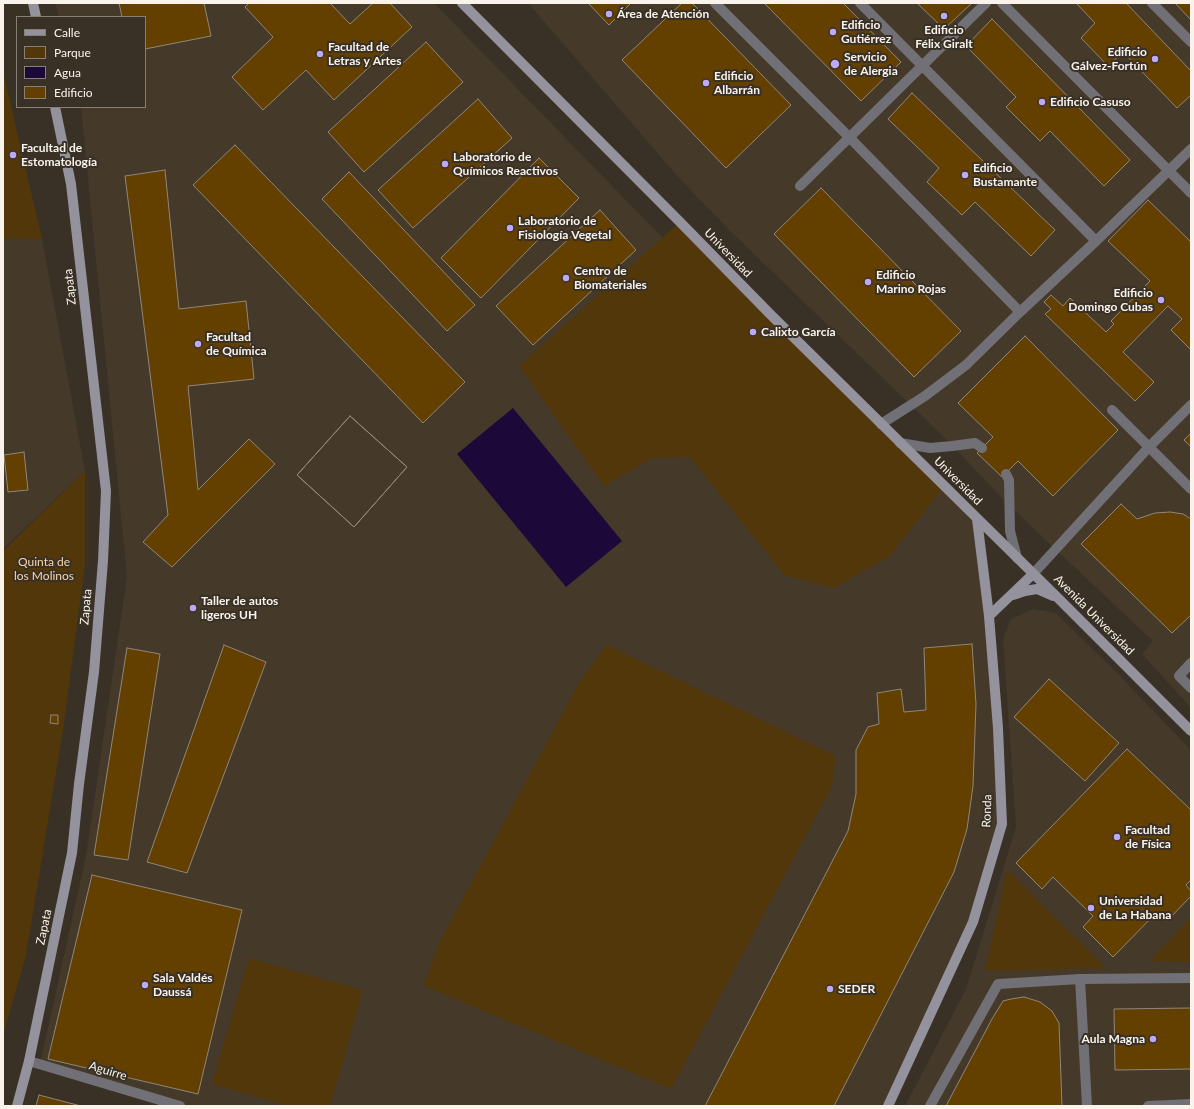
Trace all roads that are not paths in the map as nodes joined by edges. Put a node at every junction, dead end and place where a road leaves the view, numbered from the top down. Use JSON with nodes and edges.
{"nodes":[{"id":1,"x":33,"y":3,"type":"edge"},
{"id":2,"x":462,"y":3,"type":"edge"},
{"id":3,"x":715,"y":3,"type":"edge"},
{"id":4,"x":860,"y":3,"type":"edge"},
{"id":5,"x":986,"y":3,"type":"edge"},
{"id":6,"x":1002,"y":3,"type":"edge"},
{"id":7,"x":1152,"y":3,"type":"edge"},
{"id":8,"x":36,"y":16,"type":"edge"},
{"id":9,"x":1191,"y":42,"type":"edge"},
{"id":10,"x":922,"y":66,"type":"junction"},
{"id":11,"x":55,"y":108,"type":"edge"},
{"id":12,"x":850,"y":138,"type":"junction"},
{"id":13,"x":1191,"y":149,"type":"edge"},
{"id":14,"x":1169,"y":170,"type":"junction"},
{"id":15,"x":800,"y":186,"type":"dead end"},
{"id":16,"x":1191,"y":193,"type":"edge"},
{"id":17,"x":1096,"y":241,"type":"junction"},
{"id":18,"x":1020,"y":312,"type":"junction"},
{"id":19,"x":1191,"y":405,"type":"edge"},
{"id":20,"x":1112,"y":410,"type":"dead end"},
{"id":21,"x":881,"y":424,"type":"junction"},
{"id":22,"x":900,"y":443,"type":"junction"},
{"id":23,"x":1150,"y":447,"type":"junction"},
{"id":24,"x":982,"y":448,"type":"dead end"},
{"id":25,"x":1006,"y":474,"type":"dead end"},
{"id":26,"x":1191,"y":489,"type":"edge"},
{"id":27,"x":978,"y":519,"type":"junction"},
{"id":28,"x":1017,"y":558,"type":"junction"},
{"id":29,"x":1033,"y":574,"type":"junction"},
{"id":30,"x":1009,"y":596,"type":"junction"},
{"id":31,"x":1058,"y":598,"type":"junction"},
{"id":32,"x":989,"y":616,"type":"junction"},
{"id":33,"x":1191,"y":663,"type":"edge"},
{"id":34,"x":1191,"y":688,"type":"edge"},
{"id":35,"x":1191,"y":731,"type":"edge"},
{"id":36,"x":1191,"y":978,"type":"edge"},
{"id":37,"x":1080,"y":979,"type":"junction"},
{"id":38,"x":29,"y":1061,"type":"junction"},
{"id":39,"x":1191,"y":1104,"type":"edge"},
{"id":40,"x":17,"y":1106,"type":"edge"},
{"id":41,"x":180,"y":1106,"type":"edge"},
{"id":42,"x":888,"y":1106,"type":"edge"},
{"id":43,"x":930,"y":1106,"type":"edge"},
{"id":44,"x":1087,"y":1106,"type":"edge"},
{"id":45,"x":1148,"y":1106,"type":"edge"}],
"edges":[{"from":1,"to":8,"type":"main road"},
{"from":2,"to":21,"type":"main road","name":"Universidad"},
{"from":3,"to":12,"type":"street"},
{"from":4,"to":10,"type":"street"},
{"from":5,"to":10,"type":"street"},
{"from":6,"to":14,"type":"street"},
{"from":7,"to":9,"type":"street"},
{"from":10,"to":12,"type":"street"},
{"from":10,"to":17,"type":"street"},
{"from":11,"to":38,"type":"main road","name":"Zapata"},
{"from":12,"to":15,"type":"street"},
{"from":12,"to":18,"type":"street"},
{"from":13,"to":14,"type":"street"},
{"from":14,"to":16,"type":"street"},
{"from":14,"to":17,"type":"street"},
{"from":17,"to":18,"type":"street"},
{"from":18,"to":21,"type":"street"},
{"from":19,"to":23,"type":"street"},
{"from":20,"to":23,"type":"street"},
{"from":21,"to":22,"type":"main road","name":"Universidad"},
{"from":22,"to":24,"type":"street"},
{"from":22,"to":27,"type":"main road","name":"Universidad"},
{"from":23,"to":26,"type":"street"},
{"from":23,"to":29,"type":"street"},
{"from":25,"to":28,"type":"street"},
{"from":27,"to":28,"type":"main road","name":"Avenida Universidad"},
{"from":27,"to":32,"type":"main road","name":"Ronda"},
{"from":28,"to":29,"type":"main road","name":"Avenida Universidad"},
{"from":29,"to":30,"type":"main road"},
{"from":29,"to":31,"type":"main road","name":"Avenida Universidad"},
{"from":30,"to":31,"type":"main road"},
{"from":30,"to":32,"type":"main road"},
{"from":31,"to":35,"type":"main road","name":"Avenida Universidad"},
{"from":32,"to":42,"type":"main road","name":"Ronda"},
{"from":33,"to":34,"type":"street"},
{"from":36,"to":37,"type":"street"},
{"from":37,"to":43,"type":"street"},
{"from":37,"to":44,"type":"street"},
{"from":38,"to":40,"type":"main road","name":"Zapata"},
{"from":38,"to":41,"type":"street","name":"Aguirre"},
{"from":39,"to":45,"type":"street"}]}
